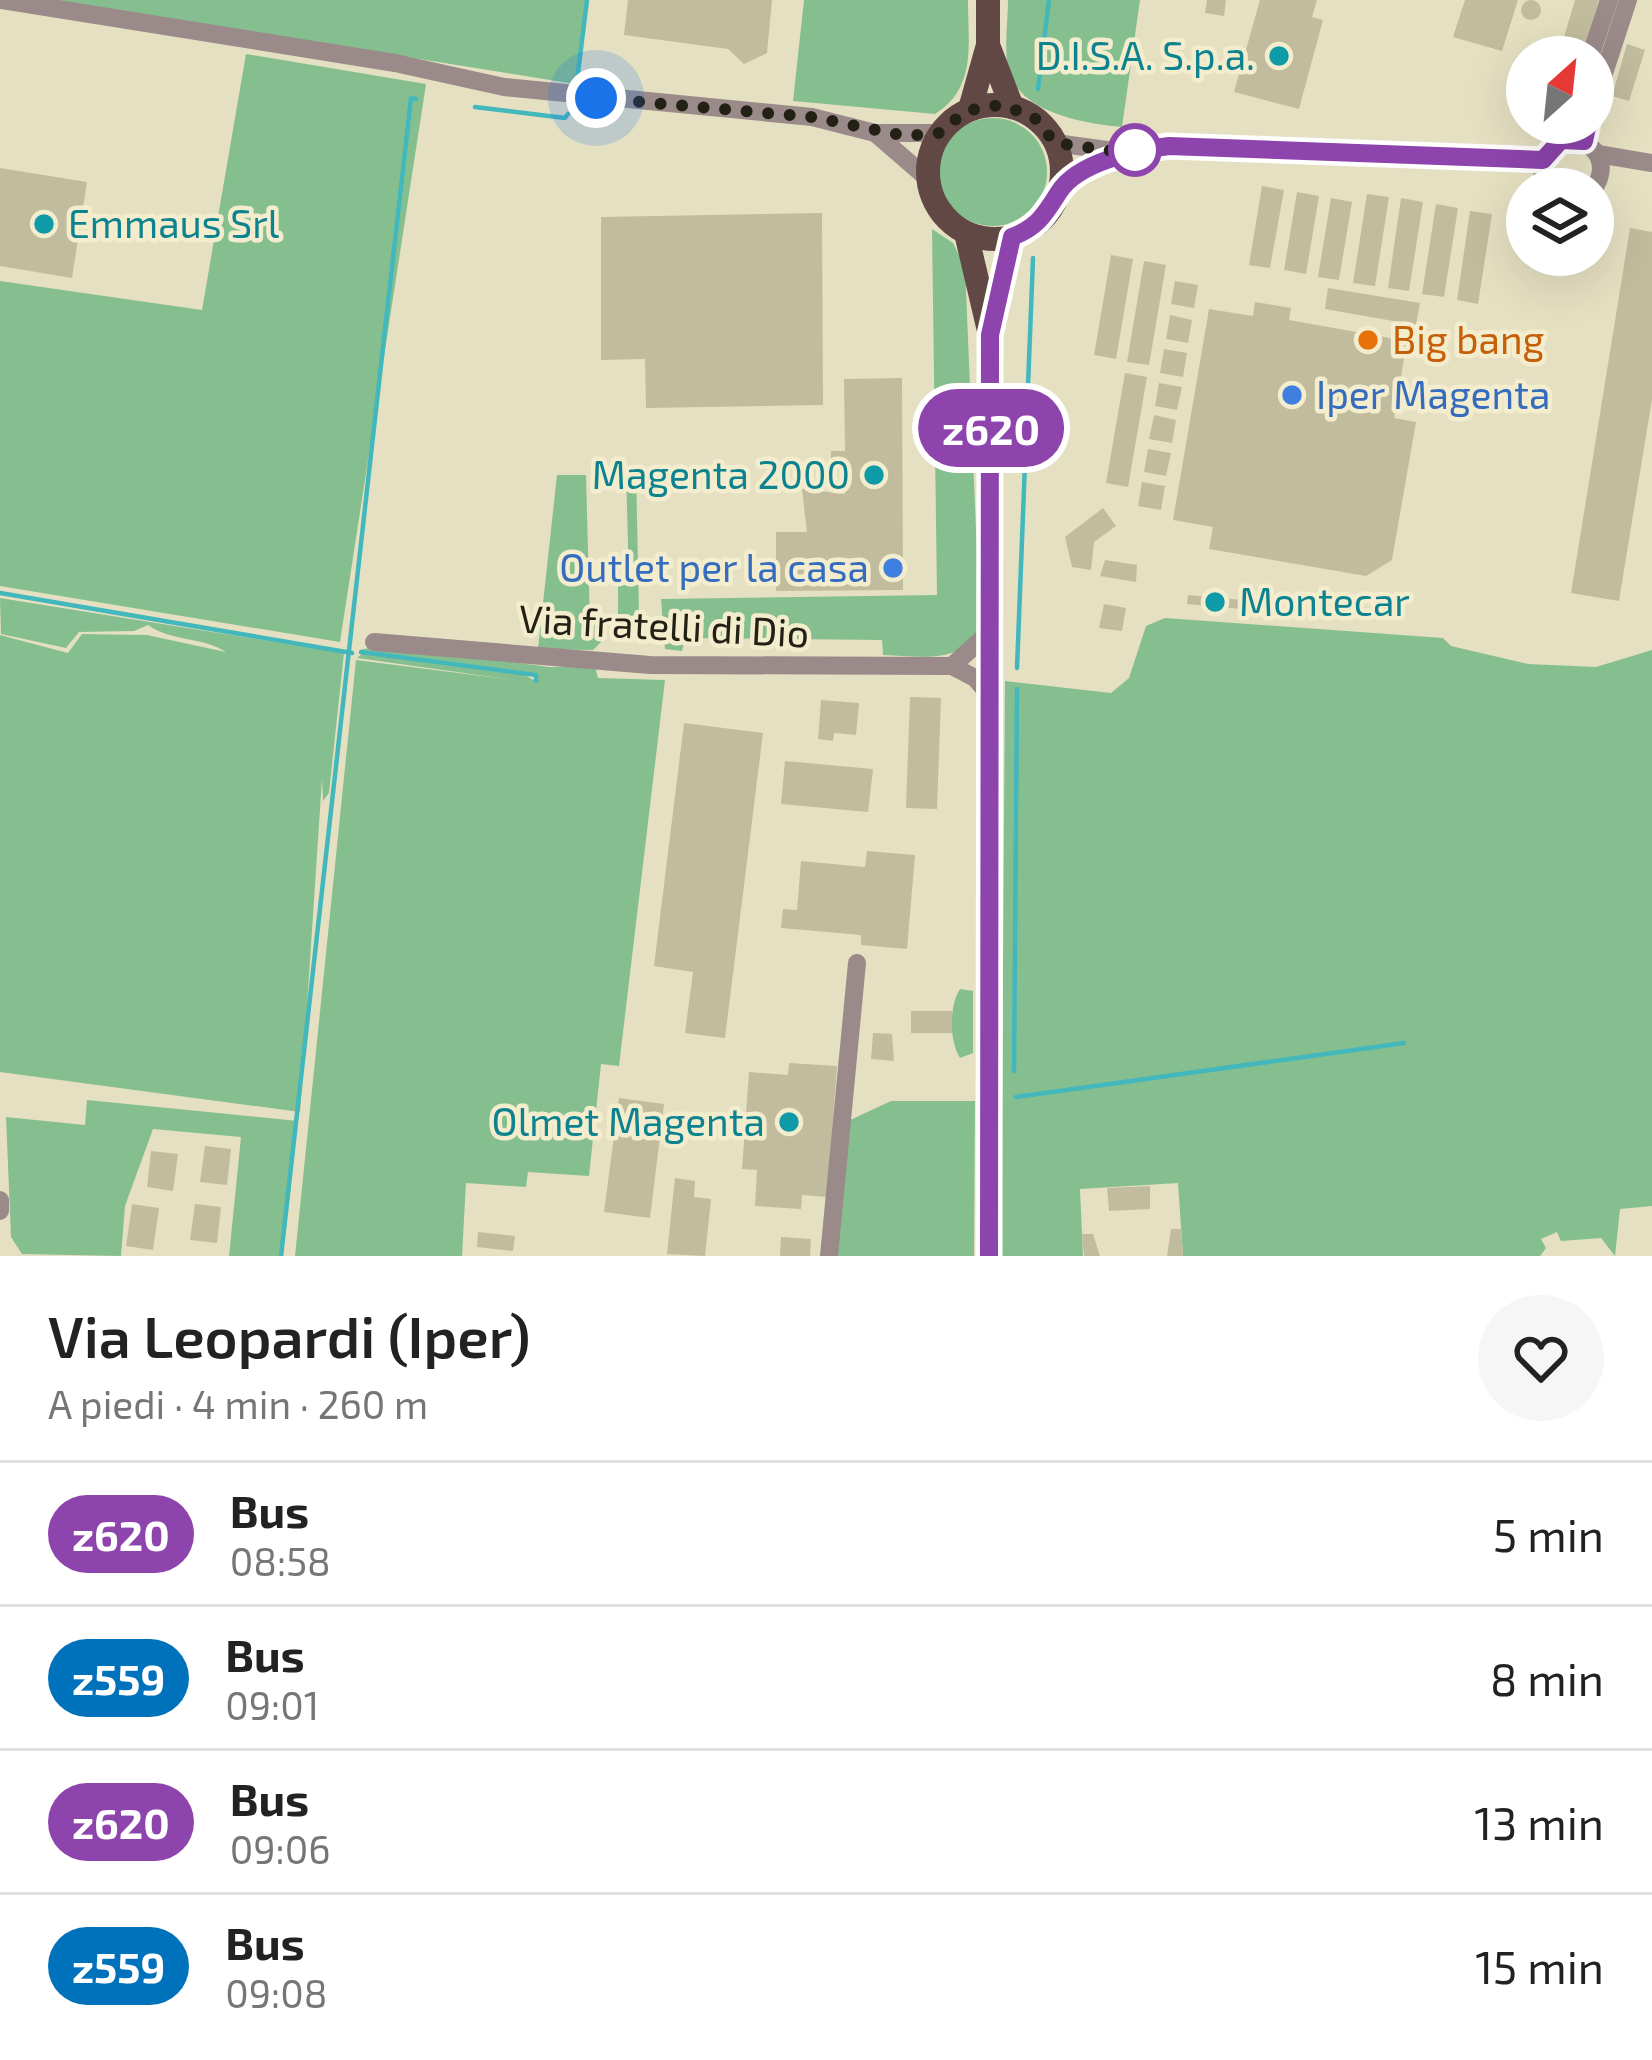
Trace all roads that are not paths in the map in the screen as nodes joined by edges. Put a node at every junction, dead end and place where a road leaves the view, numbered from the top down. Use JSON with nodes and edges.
{"nodes":[{"id":1,"x":2,"y":0,"type":"edge"},
{"id":2,"x":988,"y":0,"type":"edge"},
{"id":3,"x":1609,"y":0,"type":"edge"},
{"id":4,"x":1628,"y":0,"type":"edge"},
{"id":5,"x":1597,"y":36,"type":"edge"},
{"id":6,"x":1614,"y":43,"type":"edge"},
{"id":7,"x":988,"y":45,"type":"junction"},
{"id":8,"x":1012,"y":106,"type":"junction"},
{"id":9,"x":970,"y":109,"type":"junction"},
{"id":10,"x":874,"y":133,"type":"junction"},
{"id":11,"x":939,"y":133,"type":"junction"},
{"id":12,"x":1055,"y":143,"type":"junction"},
{"id":13,"x":1555,"y":144,"type":"edge"},
{"id":14,"x":1603,"y":144,"type":"edge"},
{"id":15,"x":1121,"y":152,"type":"junction"},
{"id":16,"x":1543,"y":160,"type":"junction"},
{"id":17,"x":1652,"y":163,"type":"edge"},
{"id":18,"x":1545,"y":168,"type":"edge"},
{"id":19,"x":927,"y":178,"type":"junction"},
{"id":20,"x":1060,"y":189,"type":"junction"},
{"id":21,"x":966,"y":233,"type":"junction"},
{"id":22,"x":1012,"y":237,"type":"junction"},
{"id":23,"x":990,"y":335,"type":"junction"},
{"id":24,"x":993,"y":629,"type":"junction"},
{"id":25,"x":374,"y":642,"type":"dead end"},
{"id":26,"x":952,"y":666,"type":"junction"},
{"id":27,"x":994,"y":700,"type":"junction"},
{"id":28,"x":857,"y":963,"type":"dead end"},
{"id":29,"x":0,"y":1200,"type":"edge"},
{"id":30,"x":0,"y":1211,"type":"edge"},
{"id":31,"x":829,"y":1256,"type":"edge"},
{"id":32,"x":989,"y":1256,"type":"edge"}],
"edges":[{"from":1,"to":10,"type":"street"},
{"from":2,"to":7,"type":"main road"},
{"from":3,"to":5,"type":"street"},
{"from":4,"to":6,"type":"street"},
{"from":7,"to":8,"type":"main road"},
{"from":7,"to":9,"type":"main road"},
{"from":8,"to":9,"type":"main road"},
{"from":8,"to":12,"type":"main road"},
{"from":9,"to":11,"type":"main road"},
{"from":10,"to":11,"type":"street"},
{"from":10,"to":19,"type":"street"},
{"from":11,"to":19,"type":"main road"},
{"from":12,"to":15,"type":"street"},
{"from":12,"to":20,"type":"main road"},
{"from":13,"to":16,"type":"street"},
{"from":14,"to":17,"type":"street"},
{"from":15,"to":16,"type":"street"},
{"from":15,"to":20,"type":"street"},
{"from":16,"to":18,"type":"street"},
{"from":19,"to":21,"type":"main road"},
{"from":20,"to":22,"type":"main road"},
{"from":21,"to":22,"type":"main road"},
{"from":21,"to":23,"type":"main road"},
{"from":22,"to":23,"type":"main road"},
{"from":23,"to":24,"type":"main road"},
{"from":24,"to":26,"type":"street"},
{"from":24,"to":27,"type":"main road"},
{"from":25,"to":26,"type":"street","name":"Via fratelli di Dio"},
{"from":26,"to":27,"type":"street"},
{"from":27,"to":32,"type":"main road"},
{"from":28,"to":31,"type":"street"},
{"from":29,"to":30,"type":"street"}]}
